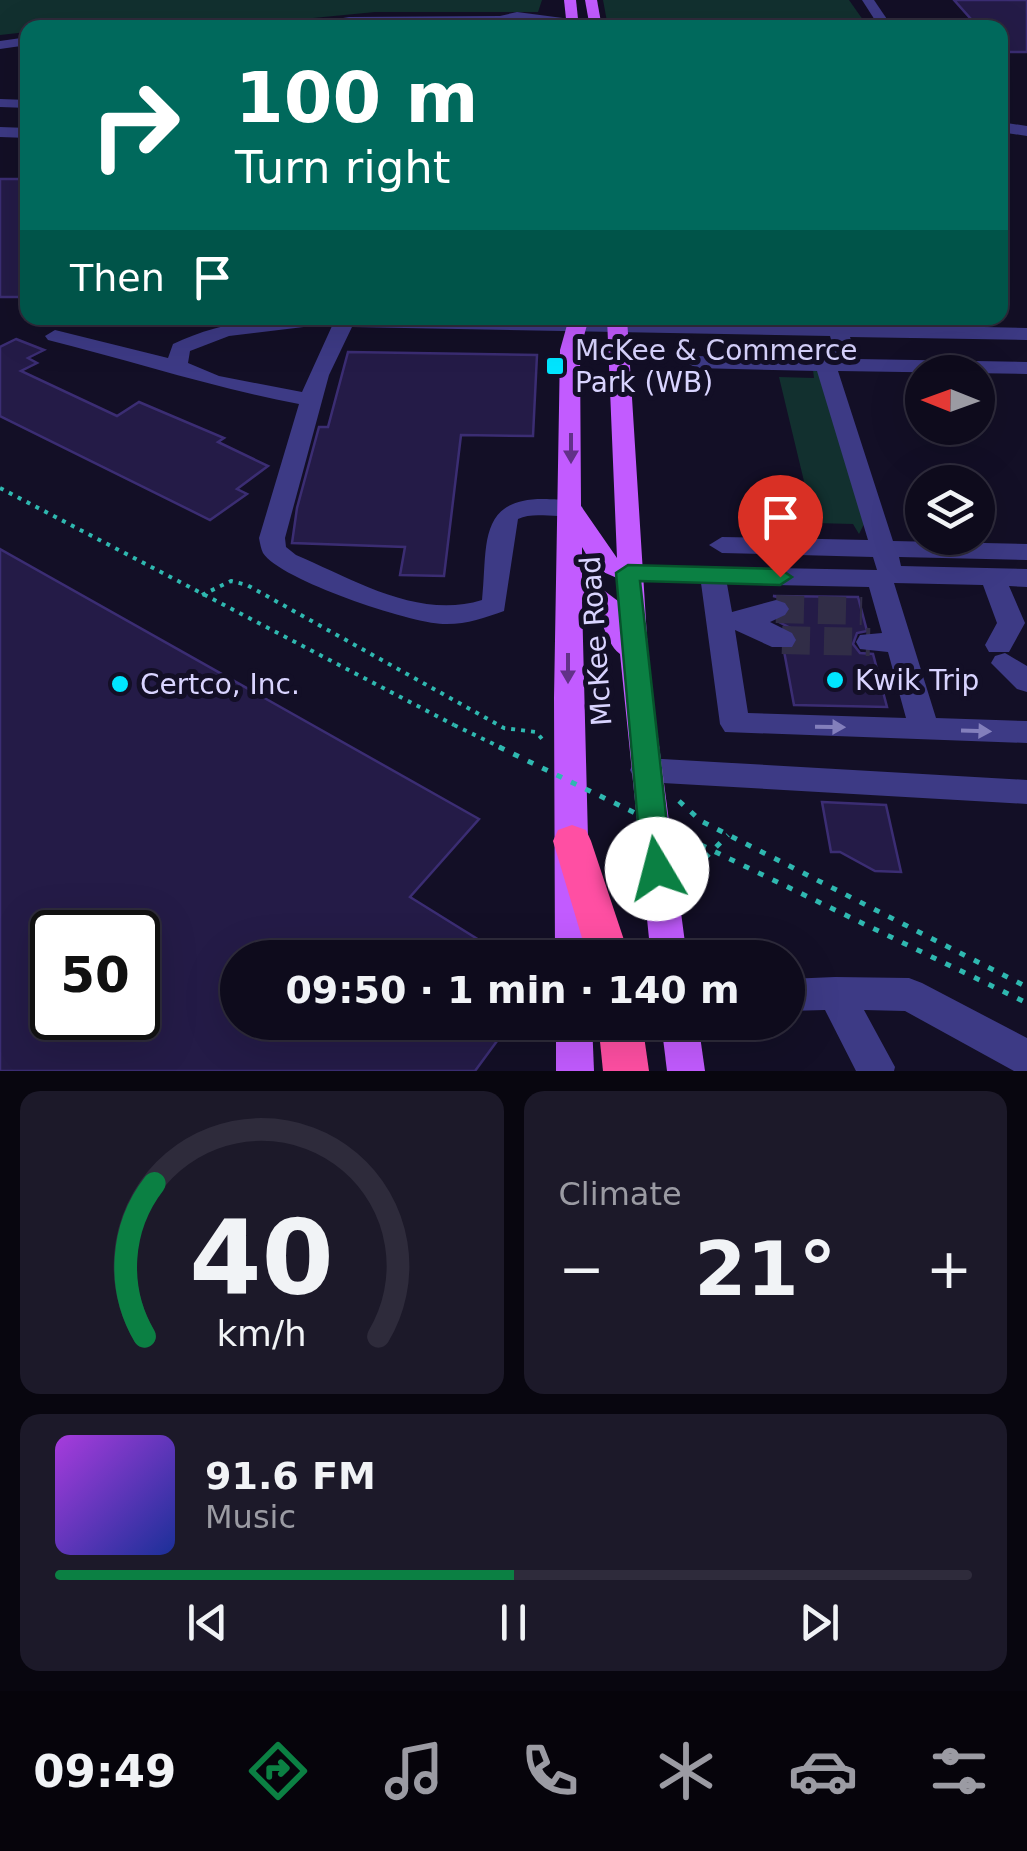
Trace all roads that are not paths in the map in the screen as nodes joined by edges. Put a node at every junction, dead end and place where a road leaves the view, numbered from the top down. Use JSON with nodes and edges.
{"nodes":[{"id":1,"x":368,"y":20,"type":"edge"},
{"id":2,"x":500,"y":20,"type":"edge"},
{"id":3,"x":262,"y":325,"type":"edge"},
{"id":4,"x":343,"y":325,"type":"edge"},
{"id":5,"x":577,"y":325,"type":"edge"},
{"id":6,"x":617,"y":325,"type":"edge"},
{"id":7,"x":836,"y":325,"type":"edge"},
{"id":8,"x":855,"y":325,"type":"edge"},
{"id":9,"x":1027,"y":334,"type":"edge"},
{"id":10,"x":55,"y":336,"type":"dead end"},
{"id":11,"x":696,"y":362,"type":"dead end"},
{"id":12,"x":838,"y":365,"type":"junction"},
{"id":13,"x":177,"y":366,"type":"junction"},
{"id":14,"x":1027,"y":368,"type":"edge"},
{"id":15,"x":311,"y":400,"type":"junction"},
{"id":16,"x":571,"y":508,"type":"junction"},
{"id":17,"x":722,"y":544,"type":"dead end"},
{"id":18,"x":884,"y":548,"type":"junction"},
{"id":19,"x":1027,"y":552,"type":"edge"},
{"id":20,"x":628,"y":573,"type":"junction"},
{"id":21,"x":713,"y":576,"type":"junction"},
{"id":22,"x":992,"y":576,"type":"junction"},
{"id":23,"x":886,"y":577,"type":"junction"},
{"id":24,"x":1027,"y":578,"type":"edge"},
{"id":25,"x":568,"y":591,"type":"junction"},
{"id":26,"x":776,"y":609,"type":"tunnel mouth"},
{"id":27,"x":733,"y":621,"type":"junction"},
{"id":28,"x":782,"y":640,"type":"tunnel mouth"},
{"id":29,"x":870,"y":642,"type":"tunnel mouth"},
{"id":30,"x":899,"y":643,"type":"junction"},
{"id":31,"x":1014,"y":652,"type":"edge"},
{"id":32,"x":635,"y":670,"type":"junction"},
{"id":33,"x":924,"y":729,"type":"junction"},
{"id":34,"x":1027,"y":732,"type":"edge"},
{"id":35,"x":645,"y":770,"type":"junction"},
{"id":36,"x":1027,"y":792,"type":"edge"},
{"id":37,"x":572,"y":841,"type":"junction"},
{"id":38,"x":574,"y":940,"type":"edge"},
{"id":39,"x":603,"y":940,"type":"edge"},
{"id":40,"x":667,"y":940,"type":"edge"},
{"id":41,"x":835,"y":993,"type":"junction"},
{"id":42,"x":805,"y":994,"type":"edge"},
{"id":43,"x":574,"y":1040,"type":"edge"},
{"id":44,"x":622,"y":1040,"type":"edge"},
{"id":45,"x":682,"y":1040,"type":"edge"},
{"id":46,"x":1027,"y":1058,"type":"edge"},
{"id":47,"x":575,"y":1071,"type":"edge"},
{"id":48,"x":626,"y":1071,"type":"edge"},
{"id":49,"x":686,"y":1071,"type":"edge"},
{"id":50,"x":874,"y":1071,"type":"edge"}],
"edges":[{"from":1,"to":2,"type":"street"},
{"from":3,"to":13,"type":"street"},
{"from":4,"to":15,"type":"street"},
{"from":5,"to":16,"type":"main road","name":"McKee Road","one_way":true},
{"from":6,"to":20,"type":"main road","name":"McKee Road"},
{"from":7,"to":12,"type":"street"},
{"from":8,"to":9,"type":"street"},
{"from":10,"to":13,"type":"street"},
{"from":11,"to":12,"type":"street"},
{"from":12,"to":14,"type":"street"},
{"from":12,"to":18,"type":"street"},
{"from":13,"to":15,"type":"street"},
{"from":15,"to":16,"type":"street"},
{"from":16,"to":20,"type":"main road"},
{"from":16,"to":25,"type":"main road","name":"McKee Road"},
{"from":17,"to":18,"type":"street"},
{"from":18,"to":19,"type":"street"},
{"from":18,"to":23,"type":"street"},
{"from":20,"to":21,"type":"street"},
{"from":20,"to":32,"type":"main road","name":"McKee Road"},
{"from":21,"to":23,"type":"street"},
{"from":21,"to":27,"type":"street"},
{"from":22,"to":23,"type":"street"},
{"from":22,"to":24,"type":"street"},
{"from":22,"to":31,"type":"street"},
{"from":23,"to":30,"type":"street"},
{"from":25,"to":32,"type":"main road"},
{"from":25,"to":37,"type":"main road","name":"McKee Road","one_way":true},
{"from":26,"to":27,"type":"street"},
{"from":27,"to":28,"type":"street"},
{"from":27,"to":33,"type":"street","one_way":true},
{"from":29,"to":30,"type":"street"},
{"from":30,"to":33,"type":"street"},
{"from":32,"to":35,"type":"main road","name":"McKee Road"},
{"from":33,"to":34,"type":"street","one_way":true},
{"from":35,"to":36,"type":"street"},
{"from":35,"to":40,"type":"main road","name":"McKee Road"},
{"from":37,"to":38,"type":"main road","name":"McKee Road"},
{"from":37,"to":39,"type":"highway"},
{"from":41,"to":42,"type":"street"},
{"from":41,"to":46,"type":"street"},
{"from":41,"to":50,"type":"street"},
{"from":43,"to":47,"type":"main road"},
{"from":44,"to":48,"type":"highway"},
{"from":45,"to":49,"type":"main road"}]}
